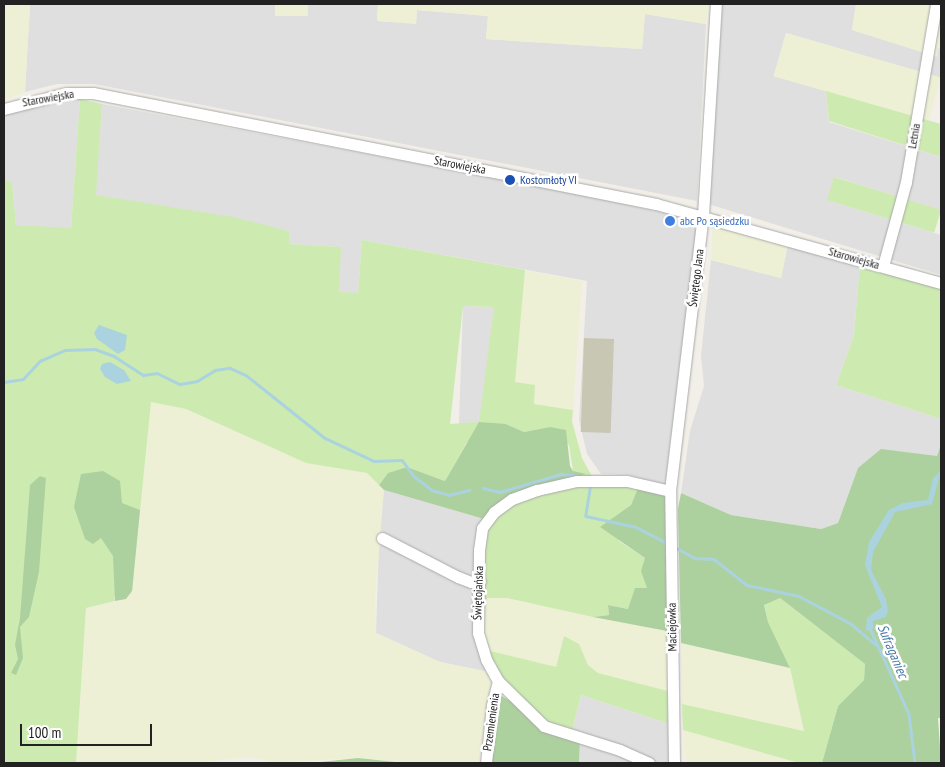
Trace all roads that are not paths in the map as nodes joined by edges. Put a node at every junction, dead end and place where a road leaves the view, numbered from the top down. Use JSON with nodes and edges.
{"nodes":[{"id":1,"x":716,"y":4,"type":"edge"},
{"id":2,"x":936,"y":4,"type":"edge"},
{"id":3,"x":4,"y":109,"type":"edge"},
{"id":4,"x":703,"y":215,"type":"junction"},
{"id":5,"x":883,"y":266,"type":"junction"},
{"id":6,"x":941,"y":282,"type":"edge"},
{"id":7,"x":670,"y":491,"type":"junction"},
{"id":8,"x":382,"y":538,"type":"dead end"},
{"id":9,"x":480,"y":581,"type":"junction"},
{"id":10,"x":498,"y":681,"type":"junction"},
{"id":11,"x":486,"y":763,"type":"edge"},
{"id":12,"x":649,"y":763,"type":"edge"},
{"id":13,"x":674,"y":763,"type":"edge"}],
"edges":[{"from":1,"to":4,"type":"street","name":"Świętego Jana"},
{"from":2,"to":5,"type":"street","name":"Letnia"},
{"from":3,"to":4,"type":"street","name":"Starowiejska"},
{"from":4,"to":5,"type":"street","name":"Starowiejska"},
{"from":4,"to":7,"type":"street","name":"Świętego Jana"},
{"from":5,"to":6,"type":"street","name":"Starowiejska"},
{"from":7,"to":9,"type":"street","name":"Świętojańska"},
{"from":7,"to":13,"type":"street","name":"Maciejówka"},
{"from":8,"to":9,"type":"street"},
{"from":9,"to":10,"type":"street","name":"Świętojańska"},
{"from":10,"to":11,"type":"street","name":"Przemienienia"},
{"from":10,"to":12,"type":"street","name":"Świętojańska"}]}
